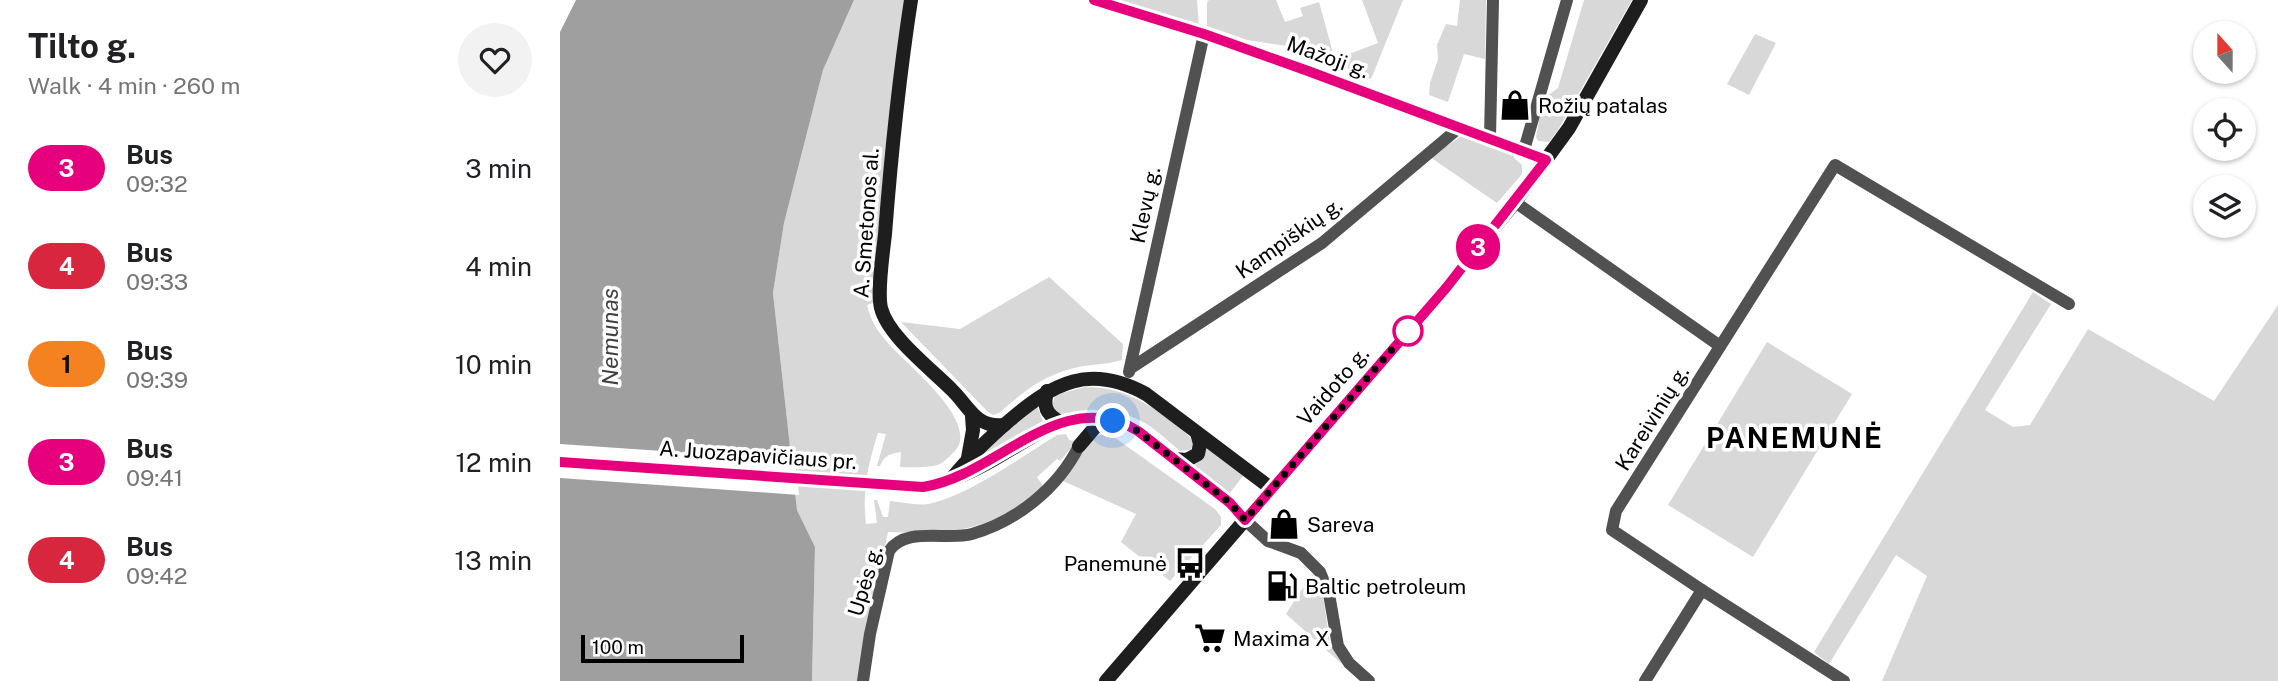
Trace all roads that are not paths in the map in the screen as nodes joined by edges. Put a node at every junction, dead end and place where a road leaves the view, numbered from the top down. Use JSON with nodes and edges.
{"nodes":[{"id":1,"x":911,"y":0,"type":"edge"},
{"id":2,"x":1094,"y":0,"type":"edge"},
{"id":3,"x":1493,"y":0,"type":"edge"},
{"id":4,"x":1567,"y":0,"type":"edge"},
{"id":5,"x":1641,"y":0,"type":"edge"},
{"id":6,"x":1204,"y":34,"type":"junction"},
{"id":7,"x":1460,"y":127,"type":"junction"},
{"id":8,"x":1490,"y":137,"type":"junction"},
{"id":9,"x":1524,"y":150,"type":"junction"},
{"id":10,"x":1546,"y":160,"type":"junction"},
{"id":11,"x":1515,"y":202,"type":"junction"},
{"id":12,"x":2070,"y":304,"type":"dead end"},
{"id":13,"x":1720,"y":346,"type":"junction"},
{"id":14,"x":1131,"y":368,"type":"junction"},
{"id":15,"x":1125,"y":383,"type":"junction"},
{"id":16,"x":1047,"y":391,"type":"junction"},
{"id":17,"x":972,"y":416,"type":"junction"},
{"id":18,"x":1101,"y":419,"type":"junction"},
{"id":19,"x":1063,"y":421,"type":"junction"},
{"id":20,"x":1004,"y":425,"type":"junction"},
{"id":21,"x":1197,"y":433,"type":"junction"},
{"id":22,"x":1079,"y":446,"type":"junction"},
{"id":23,"x":968,"y":458,"type":"junction"},
{"id":24,"x":1173,"y":459,"type":"junction"},
{"id":25,"x":560,"y":462,"type":"edge"},
{"id":26,"x":951,"y":479,"type":"junction"},
{"id":27,"x":1272,"y":489,"type":"junction"},
{"id":28,"x":1245,"y":520,"type":"junction"},
{"id":29,"x":1702,"y":590,"type":"junction"},
{"id":30,"x":863,"y":681,"type":"edge"},
{"id":31,"x":1107,"y":681,"type":"edge"},
{"id":32,"x":1368,"y":681,"type":"edge"},
{"id":33,"x":1645,"y":681,"type":"edge"},
{"id":34,"x":1844,"y":681,"type":"edge"}],
"edges":[{"from":1,"to":17,"type":"main road","name":"A. Smetonos al."},
{"from":2,"to":6,"type":"main road","name":"Mažoji g."},
{"from":3,"to":8,"type":"street"},
{"from":4,"to":9,"type":"street"},
{"from":5,"to":10,"type":"main road","name":"Vaidoto g."},
{"from":6,"to":7,"type":"main road","name":"Mažoji g."},
{"from":6,"to":14,"type":"street","name":"Klevų g."},
{"from":7,"to":8,"type":"main road","name":"Mažoji g."},
{"from":7,"to":14,"type":"street","name":"Kampiškių g."},
{"from":8,"to":9,"type":"main road","name":"Mažoji g."},
{"from":9,"to":10,"type":"main road","name":"Mažoji g."},
{"from":10,"to":11,"type":"main road","name":"Vaidoto g."},
{"from":11,"to":13,"type":"street"},
{"from":11,"to":27,"type":"main road","name":"Vaidoto g."},
{"from":12,"to":13,"type":"street"},
{"from":13,"to":29,"type":"street","name":"Kareivinių g."},
{"from":14,"to":15,"type":"street","name":"Klevų g."},
{"from":15,"to":16,"type":"main road"},
{"from":15,"to":21,"type":"main road"},
{"from":16,"to":19,"type":"main road"},
{"from":16,"to":20,"type":"main road"},
{"from":17,"to":20,"type":"main road"},
{"from":17,"to":23,"type":"main road"},
{"from":18,"to":19,"type":"main road"},
{"from":18,"to":22,"type":"main road"},
{"from":18,"to":24,"type":"main road"},
{"from":19,"to":22,"type":"main road"},
{"from":19,"to":26,"type":"main road","name":"A. Juozapavičiaus pr."},
{"from":20,"to":23,"type":"main road"},
{"from":21,"to":24,"type":"main road"},
{"from":21,"to":27,"type":"main road"},
{"from":22,"to":30,"type":"street","name":"Upės g."},
{"from":23,"to":26,"type":"main road"},
{"from":24,"to":28,"type":"main road"},
{"from":25,"to":26,"type":"main road","name":"A. Juozapavičiaus pr."},
{"from":27,"to":28,"type":"main road","name":"Vaidoto g."},
{"from":28,"to":31,"type":"main road","name":"Vaidoto g."},
{"from":28,"to":32,"type":"street"},
{"from":29,"to":33,"type":"street"},
{"from":29,"to":34,"type":"street","name":"Kareivinių g."}]}
